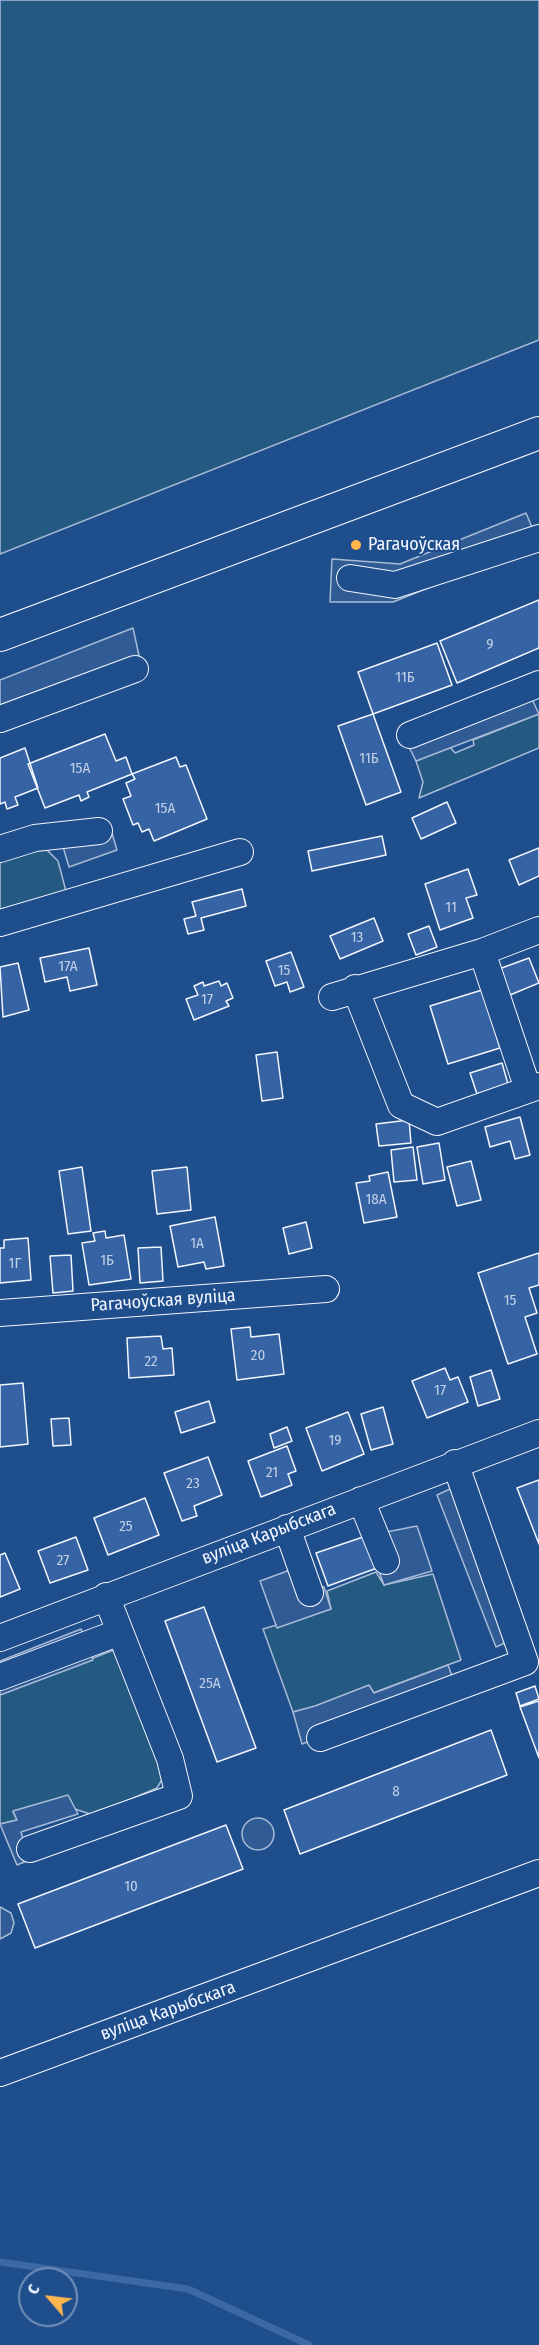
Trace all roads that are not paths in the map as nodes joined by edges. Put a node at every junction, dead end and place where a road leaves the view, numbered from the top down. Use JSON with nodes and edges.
{"nodes":[{"id":1,"x":539,"y":433,"type":"edge"},
{"id":2,"x":539,"y":538,"type":"edge"},
{"id":3,"x":350,"y":578,"type":"dead end"},
{"id":4,"x":0,"y":635,"type":"edge"},
{"id":5,"x":135,"y":669,"type":"dead end"},
{"id":6,"x":539,"y":684,"type":"edge"},
{"id":7,"x":0,"y":719,"type":"edge"},
{"id":8,"x":410,"y":735,"type":"dead end"},
{"id":9,"x":99,"y":831,"type":"dead end"},
{"id":10,"x":0,"y":849,"type":"edge"},
{"id":11,"x":240,"y":852,"type":"dead end"},
{"id":12,"x":0,"y":923,"type":"edge"},
{"id":13,"x":539,"y":930,"type":"edge"},
{"id":14,"x":482,"y":952,"type":"junction"},
{"id":15,"x":534,"y":1087,"type":"edge"},
{"id":16,"x":326,"y":1289,"type":"dead end"},
{"id":17,"x":0,"y":1313,"type":"edge"},
{"id":18,"x":539,"y":1433,"type":"edge"},
{"id":19,"x":455,"y":1463,"type":"junction"},
{"id":20,"x":361,"y":1500,"type":"junction"},
{"id":21,"x":287,"y":1528,"type":"junction"},
{"id":22,"x":386,"y":1561,"type":"dead end"},
{"id":23,"x":310,"y":1593,"type":"dead end"},
{"id":24,"x":106,"y":1596,"type":"junction"},
{"id":25,"x":120,"y":1632,"type":"junction"},
{"id":26,"x":0,"y":1638,"type":"edge"},
{"id":27,"x":0,"y":1677,"type":"edge"},
{"id":28,"x":320,"y":1738,"type":"dead end"},
{"id":29,"x":30,"y":1849,"type":"dead end"},
{"id":30,"x":539,"y":1873,"type":"edge"},
{"id":31,"x":0,"y":2073,"type":"edge"}],
"edges":[{"from":1,"to":4,"type":"main road"},
{"from":2,"to":3,"type":"street"},
{"from":5,"to":7,"type":"street"},
{"from":6,"to":8,"type":"street"},
{"from":9,"to":10,"type":"street"},
{"from":11,"to":12,"type":"street"},
{"from":13,"to":14,"type":"street"},
{"from":14,"to":15,"type":"street"},
{"from":14,"to":15,"type":"street"},
{"from":16,"to":17,"type":"street","name":"Рагачоўская вуліца"},
{"from":18,"to":19,"type":"street","name":"вуліца Карыбскага"},
{"from":19,"to":20,"type":"street","name":"вуліца Карыбскага"},
{"from":19,"to":28,"type":"street"},
{"from":20,"to":21,"type":"street","name":"вуліца Карыбскага"},
{"from":20,"to":22,"type":"street"},
{"from":21,"to":23,"type":"street"},
{"from":21,"to":24,"type":"street","name":"вуліца Карыбскага"},
{"from":24,"to":25,"type":"street"},
{"from":24,"to":26,"type":"street","name":"вуліца Карыбскага"},
{"from":25,"to":27,"type":"street"},
{"from":25,"to":29,"type":"street"},
{"from":30,"to":31,"type":"street","name":"вуліца Карыбскага"}]}
